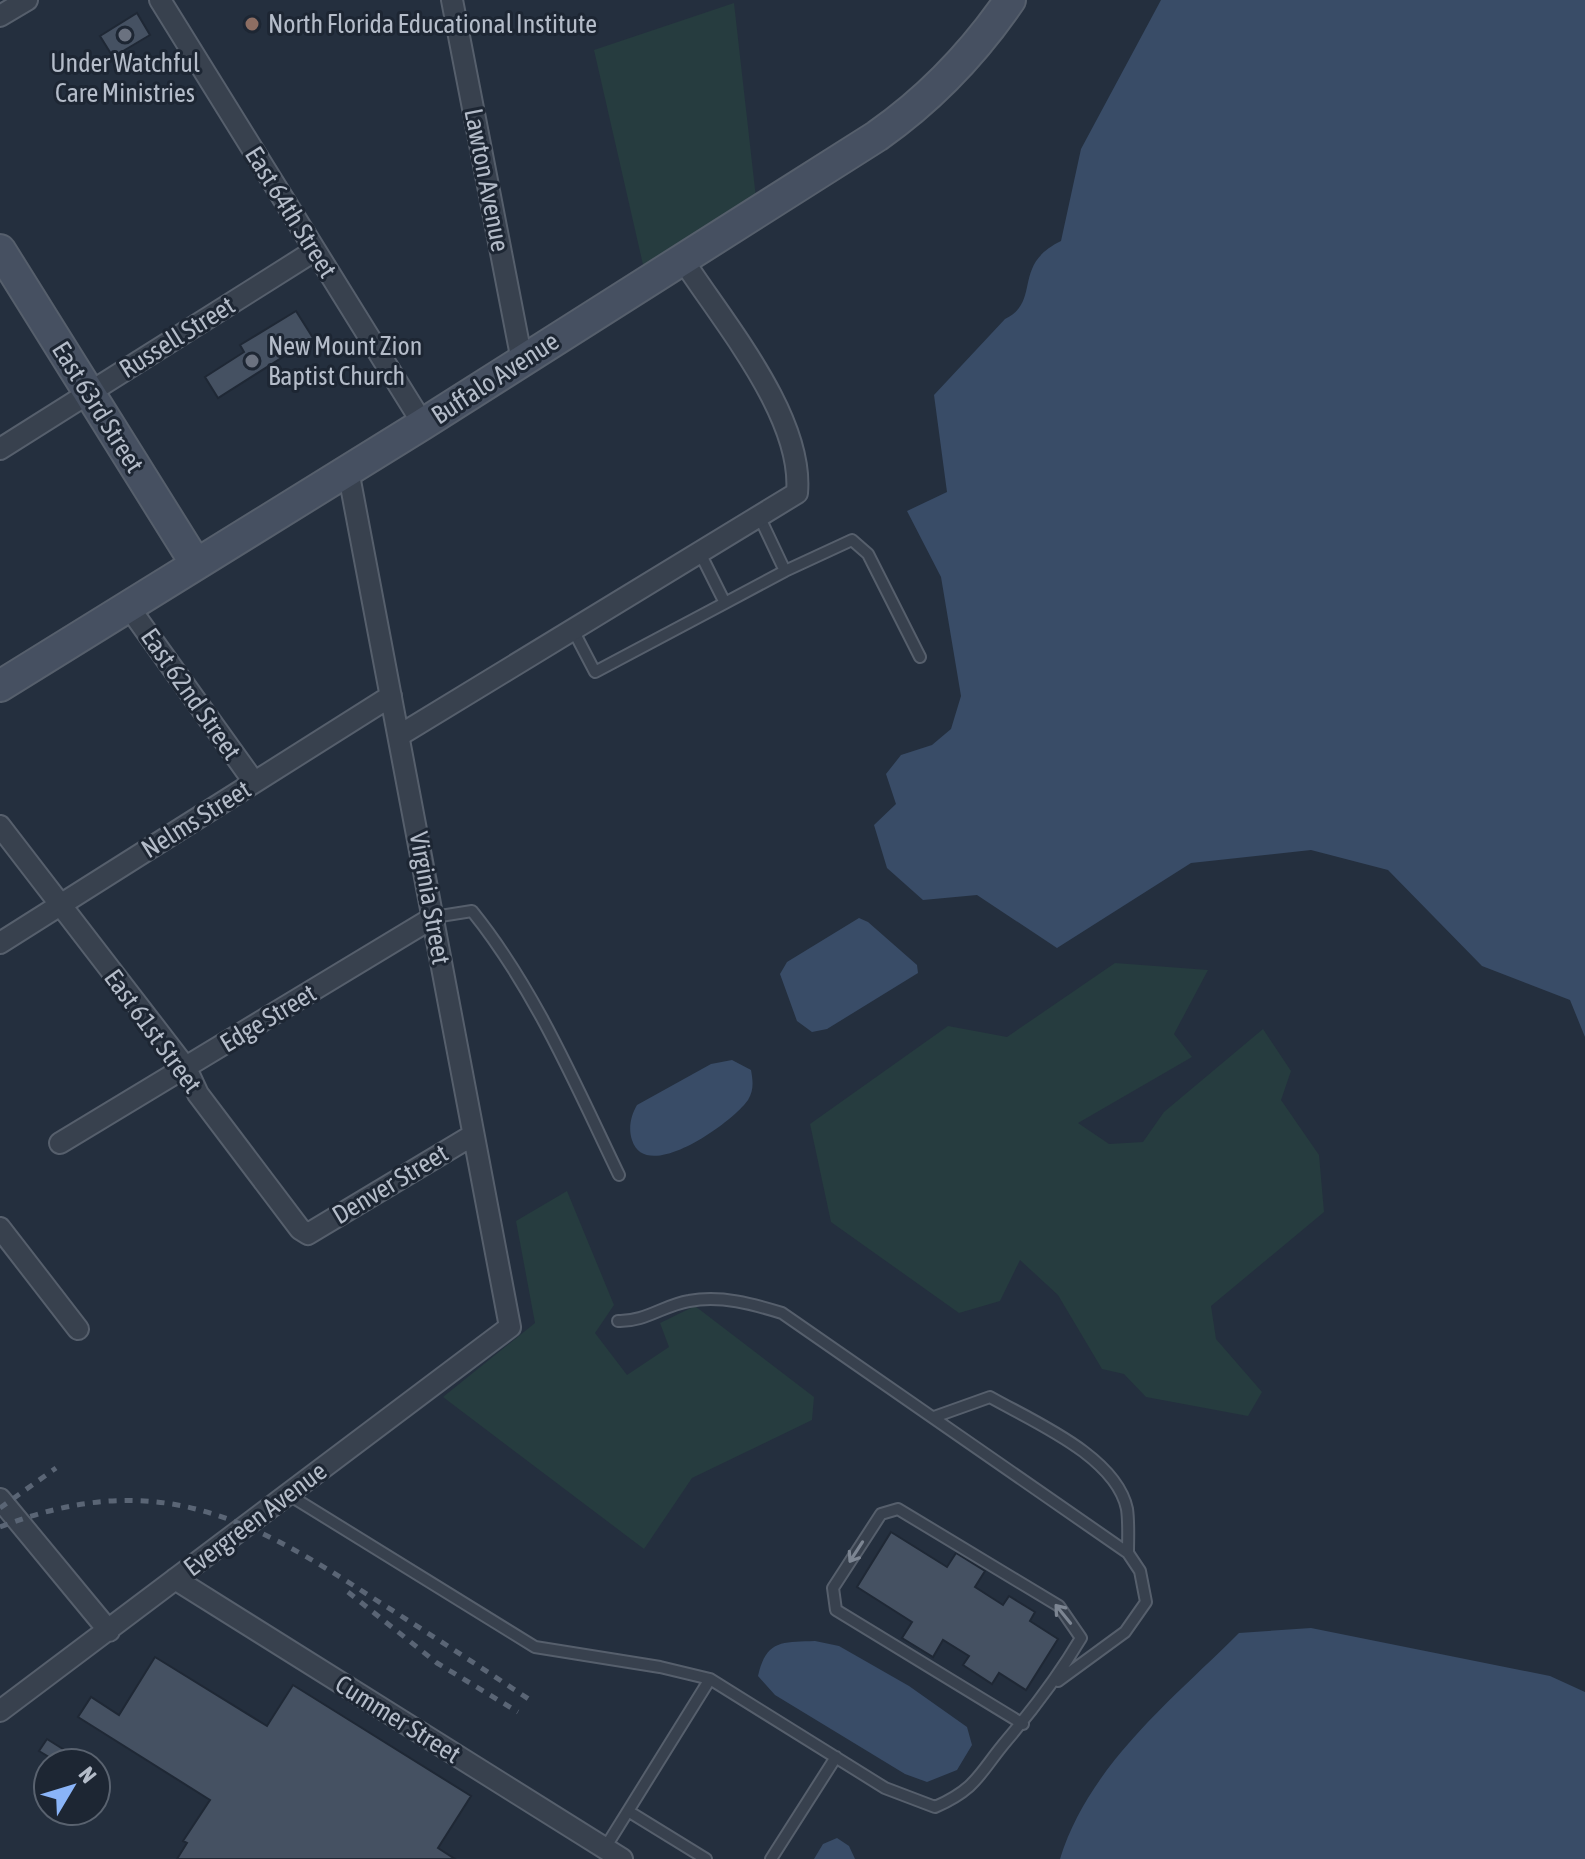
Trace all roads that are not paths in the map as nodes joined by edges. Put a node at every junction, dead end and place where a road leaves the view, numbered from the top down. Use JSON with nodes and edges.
{"nodes":[{"id":1,"x":27,"y":0,"type":"edge"},
{"id":2,"x":160,"y":0,"type":"edge"},
{"id":3,"x":452,"y":0,"type":"edge"},
{"id":4,"x":1010,"y":0,"type":"edge"},
{"id":5,"x":0,"y":16,"type":"edge"},
{"id":6,"x":0,"y":250,"type":"edge"},
{"id":7,"x":314,"y":251,"type":"junction"},
{"id":8,"x":683,"y":260,"type":"junction"},
{"id":9,"x":522,"y":361,"type":"junction"},
{"id":10,"x":90,"y":392,"type":"junction"},
{"id":11,"x":423,"y":424,"type":"junction"},
{"id":12,"x":0,"y":449,"type":"edge"},
{"id":13,"x":348,"y":470,"type":"junction"},
{"id":14,"x":760,"y":518,"type":"junction"},
{"id":15,"x":705,"y":550,"type":"junction"},
{"id":16,"x":196,"y":564,"type":"junction"},
{"id":17,"x":785,"y":571,"type":"junction"},
{"id":18,"x":725,"y":603,"type":"junction"},
{"id":19,"x":128,"y":606,"type":"junction"},
{"id":20,"x":573,"y":630,"type":"junction"},
{"id":21,"x":920,"y":657,"type":"dead end"},
{"id":22,"x":0,"y":686,"type":"edge"},
{"id":23,"x":391,"y":696,"type":"junction"},
{"id":24,"x":400,"y":735,"type":"junction"},
{"id":25,"x":254,"y":782,"type":"junction"},
{"id":26,"x":0,"y":826,"type":"edge"},
{"id":27,"x":60,"y":905,"type":"junction"},
{"id":28,"x":434,"y":917,"type":"junction"},
{"id":29,"x":0,"y":943,"type":"edge"},
{"id":30,"x":186,"y":1068,"type":"junction"},
{"id":31,"x":473,"y":1135,"type":"junction"},
{"id":32,"x":60,"y":1143,"type":"dead end"},
{"id":33,"x":619,"y":1175,"type":"dead end"},
{"id":34,"x":0,"y":1228,"type":"edge"},
{"id":35,"x":308,"y":1234,"type":"joint"},
{"id":36,"x":618,"y":1321,"type":"dead end"},
{"id":37,"x":510,"y":1327,"type":"joint"},
{"id":38,"x":78,"y":1329,"type":"dead end"},
{"id":39,"x":934,"y":1417,"type":"junction"},
{"id":40,"x":289,"y":1495,"type":"junction"},
{"id":41,"x":0,"y":1499,"type":"edge"},
{"id":42,"x":1128,"y":1553,"type":"junction"},
{"id":43,"x":175,"y":1579,"type":"junction"},
{"id":44,"x":109,"y":1631,"type":"junction"},
{"id":45,"x":710,"y":1679,"type":"junction"},
{"id":46,"x":1053,"y":1685,"type":"junction"},
{"id":47,"x":0,"y":1711,"type":"edge"},
{"id":48,"x":1023,"y":1724,"type":"junction"},
{"id":49,"x":836,"y":1757,"type":"junction"},
{"id":50,"x":628,"y":1811,"type":"junction"},
{"id":51,"x":613,"y":1854,"type":"edge"},
{"id":52,"x":706,"y":1859,"type":"edge"},
{"id":53,"x":771,"y":1859,"type":"edge"}],
"edges":[{"from":1,"to":5,"type":"street"},
{"from":2,"to":7,"type":"street","name":"East 64th Street"},
{"from":3,"to":9,"type":"street","name":"Lawton Avenue"},
{"from":4,"to":8,"type":"street","name":"Buffalo Avenue"},
{"from":6,"to":10,"type":"street","name":"East 63rd Street"},
{"from":7,"to":10,"type":"street","name":"Russell Street"},
{"from":7,"to":11,"type":"street","name":"East 64th Street"},
{"from":8,"to":9,"type":"street","name":"Buffalo Avenue"},
{"from":8,"to":14,"type":"street"},
{"from":9,"to":11,"type":"street","name":"Buffalo Avenue"},
{"from":10,"to":12,"type":"street","name":"Russell Street"},
{"from":10,"to":16,"type":"street","name":"East 63rd Street"},
{"from":11,"to":13,"type":"street","name":"Buffalo Avenue"},
{"from":13,"to":16,"type":"street","name":"Buffalo Avenue"},
{"from":13,"to":23,"type":"street","name":"Virginia Street"},
{"from":14,"to":15,"type":"street"},
{"from":14,"to":17,"type":"lane"},
{"from":15,"to":18,"type":"lane"},
{"from":15,"to":20,"type":"street"},
{"from":16,"to":19,"type":"street","name":"Buffalo Avenue"},
{"from":17,"to":18,"type":"lane"},
{"from":17,"to":21,"type":"lane"},
{"from":18,"to":20,"type":"lane"},
{"from":19,"to":22,"type":"street","name":"Buffalo Avenue"},
{"from":19,"to":25,"type":"street","name":"East 62nd Street"},
{"from":20,"to":24,"type":"street"},
{"from":23,"to":24,"type":"street","name":"Virginia Street"},
{"from":23,"to":25,"type":"street","name":"Nelms Street"},
{"from":24,"to":28,"type":"street","name":"Virginia Street"},
{"from":25,"to":27,"type":"street","name":"Nelms Street"},
{"from":26,"to":27,"type":"street","name":"East 61st Street"},
{"from":27,"to":29,"type":"street","name":"Nelms Street"},
{"from":27,"to":30,"type":"street","name":"East 61st Street"},
{"from":28,"to":30,"type":"street","name":"Edge Street"},
{"from":28,"to":31,"type":"street","name":"Virginia Street"},
{"from":28,"to":33,"type":"lane"},
{"from":30,"to":32,"type":"street","name":"Edge Street"},
{"from":30,"to":35,"type":"street","name":"East 61st Street"},
{"from":31,"to":35,"type":"street","name":"Denver Street"},
{"from":31,"to":37,"type":"street","name":"Virginia Street"},
{"from":34,"to":38,"type":"street"},
{"from":36,"to":39,"type":"lane"},
{"from":37,"to":40,"type":"street","name":"Evergreen Avenue"},
{"from":39,"to":42,"type":"lane"},
{"from":39,"to":42,"type":"lane"},
{"from":40,"to":43,"type":"street","name":"Evergreen Avenue"},
{"from":40,"to":45,"type":"lane"},
{"from":41,"to":44,"type":"street"},
{"from":42,"to":46,"type":"lane"},
{"from":43,"to":44,"type":"street","name":"Evergreen Avenue"},
{"from":43,"to":51,"type":"street","name":"Cummer Street"},
{"from":44,"to":47,"type":"street","name":"Evergreen Avenue"},
{"from":45,"to":49,"type":"lane"},
{"from":45,"to":50,"type":"lane"},
{"from":46,"to":48,"type":"lane"},
{"from":46,"to":48,"type":"lane","one_way":true},
{"from":48,"to":49,"type":"lane"},
{"from":49,"to":53,"type":"lane"},
{"from":50,"to":51,"type":"lane"},
{"from":50,"to":52,"type":"lane"}]}
